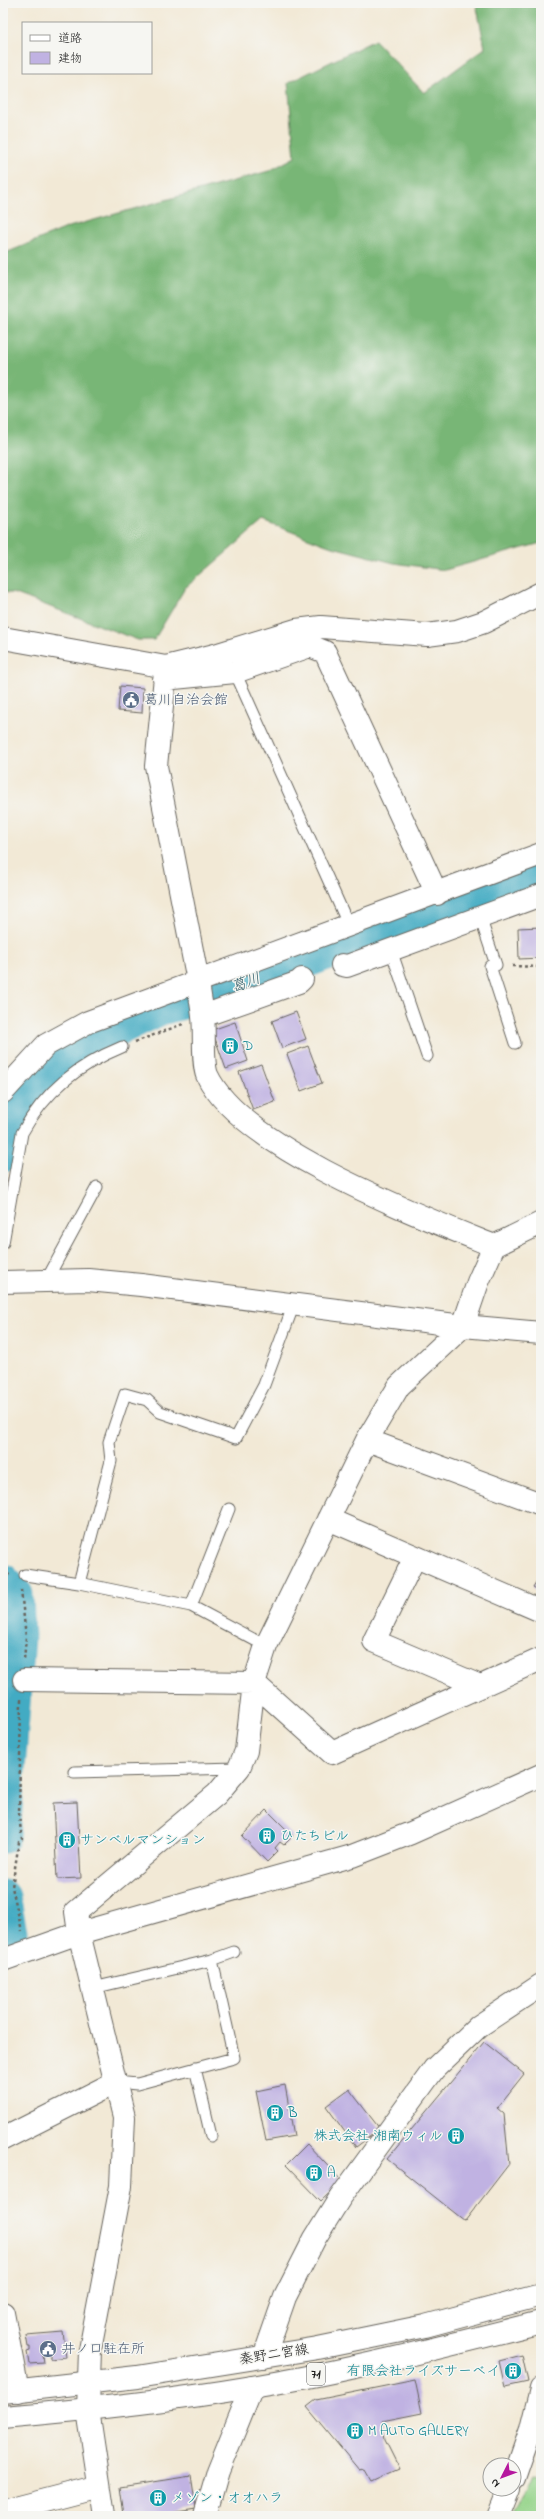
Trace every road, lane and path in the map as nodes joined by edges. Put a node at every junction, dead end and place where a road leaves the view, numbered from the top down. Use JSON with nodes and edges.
{"nodes":[{"id":1,"x":541,"y":593,"type":"edge"},
{"id":2,"x":3,"y":638,"type":"edge"},
{"id":3,"x":235,"y":672,"type":"junction"},
{"id":4,"x":165,"y":673,"type":"junction"},
{"id":5,"x":541,"y":854,"type":"edge"},
{"id":6,"x":437,"y":894,"type":"junction"},
{"id":7,"x":541,"y":894,"type":"edge"},
{"id":8,"x":480,"y":918,"type":"junction"},
{"id":9,"x":349,"y":926,"type":"junction"},
{"id":10,"x":391,"y":950,"type":"junction"},
{"id":11,"x":342,"y":965,"type":"dead end"},
{"id":12,"x":496,"y":965,"type":"junction"},
{"id":13,"x":541,"y":967,"type":"edge"},
{"id":14,"x":302,"y":979,"type":"dead end"},
{"id":15,"x":198,"y":981,"type":"junction"},
{"id":16,"x":203,"y":1016,"type":"junction"},
{"id":17,"x":516,"y":1043,"type":"dead end"},
{"id":18,"x":122,"y":1047,"type":"joint"},
{"id":19,"x":427,"y":1056,"type":"dead end"},
{"id":20,"x":3,"y":1092,"type":"edge"},
{"id":21,"x":97,"y":1187,"type":"dead end"},
{"id":22,"x":541,"y":1223,"type":"edge"},
{"id":23,"x":3,"y":1243,"type":"edge"},
{"id":24,"x":494,"y":1246,"type":"junction"},
{"id":25,"x":46,"y":1281,"type":"junction"},
{"id":26,"x":3,"y":1282,"type":"edge"},
{"id":27,"x":294,"y":1304,"type":"junction"},
{"id":28,"x":463,"y":1326,"type":"junction"},
{"id":29,"x":541,"y":1333,"type":"edge"},
{"id":30,"x":367,"y":1440,"type":"junction"},
{"id":31,"x":541,"y":1504,"type":"edge"},
{"id":32,"x":229,"y":1509,"type":"dead end"},
{"id":33,"x":328,"y":1519,"type":"junction"},
{"id":34,"x":415,"y":1557,"type":"junction"},
{"id":35,"x":3,"y":1569,"type":"edge"},
{"id":36,"x":14,"y":1577,"type":"dead end"},
{"id":37,"x":22,"y":1580,"type":"joint"},
{"id":38,"x":79,"y":1583,"type":"junction"},
{"id":39,"x":191,"y":1606,"type":"junction"},
{"id":40,"x":541,"y":1611,"type":"edge"},
{"id":41,"x":266,"y":1646,"type":"junction"},
{"id":42,"x":541,"y":1659,"type":"edge"},
{"id":43,"x":24,"y":1680,"type":"junction"},
{"id":44,"x":254,"y":1682,"type":"junction"},
{"id":45,"x":480,"y":1686,"type":"junction"},
{"id":46,"x":239,"y":1768,"type":"junction"},
{"id":47,"x":74,"y":1772,"type":"dead end"},
{"id":48,"x":541,"y":1775,"type":"edge"},
{"id":49,"x":79,"y":1933,"type":"junction"},
{"id":50,"x":24,"y":1937,"type":"dead end"},
{"id":51,"x":234,"y":1952,"type":"dead end"},
{"id":52,"x":3,"y":1960,"type":"edge"},
{"id":53,"x":212,"y":1960,"type":"junction"},
{"id":54,"x":541,"y":1985,"type":"edge"},
{"id":55,"x":93,"y":1988,"type":"junction"},
{"id":56,"x":195,"y":2068,"type":"junction"},
{"id":57,"x":116,"y":2082,"type":"junction"},
{"id":58,"x":212,"y":2136,"type":"dead end"},
{"id":59,"x":3,"y":2139,"type":"edge"},
{"id":60,"x":541,"y":2295,"type":"edge"},
{"id":61,"x":3,"y":2313,"type":"edge"},
{"id":62,"x":541,"y":2322,"type":"edge"},
{"id":63,"x":264,"y":2357,"type":"junction"},
{"id":64,"x":89,"y":2382,"type":"junction"},
{"id":65,"x":252,"y":2387,"type":"junction"},
{"id":66,"x":541,"y":2389,"type":"edge"},
{"id":67,"x":11,"y":2392,"type":"edge"},
{"id":68,"x":88,"y":2410,"type":"junction"},
{"id":69,"x":3,"y":2417,"type":"edge"},
{"id":70,"x":521,"y":2457,"type":"edge"},
{"id":71,"x":99,"y":2486,"type":"junction"},
{"id":72,"x":506,"y":2497,"type":"edge"},
{"id":73,"x":3,"y":2511,"type":"edge"},
{"id":74,"x":104,"y":2516,"type":"edge"},
{"id":75,"x":205,"y":2516,"type":"edge"},
{"id":76,"x":498,"y":2516,"type":"edge"}],
"edges":[{"from":1,"to":4,"type":"street"},
{"from":2,"to":4,"type":"street"},
{"from":3,"to":4,"type":"street"},
{"from":3,"to":6,"type":"street"},
{"from":3,"to":9,"type":"lane"},
{"from":4,"to":15,"type":"street"},
{"from":5,"to":6,"type":"street"},
{"from":6,"to":9,"type":"street"},
{"from":7,"to":8,"type":"street"},
{"from":8,"to":10,"type":"street"},
{"from":8,"to":12,"type":"lane"},
{"from":9,"to":15,"type":"street"},
{"from":10,"to":11,"type":"street"},
{"from":10,"to":19,"type":"lane"},
{"from":12,"to":13,"type":"path"},
{"from":12,"to":17,"type":"lane"},
{"from":14,"to":16,"type":"street"},
{"from":15,"to":16,"type":"street"},
{"from":15,"to":20,"type":"street"},
{"from":16,"to":18,"type":"path"},
{"from":16,"to":24,"type":"street"},
{"from":18,"to":23,"type":"lane"},
{"from":21,"to":25,"type":"lane"},
{"from":22,"to":24,"type":"street"},
{"from":24,"to":28,"type":"street"},
{"from":25,"to":26,"type":"street"},
{"from":25,"to":27,"type":"street"},
{"from":27,"to":28,"type":"street"},
{"from":27,"to":38,"type":"lane"},
{"from":28,"to":29,"type":"street"},
{"from":28,"to":30,"type":"street"},
{"from":30,"to":31,"type":"street"},
{"from":30,"to":33,"type":"street"},
{"from":32,"to":39,"type":"lane"},
{"from":33,"to":34,"type":"street"},
{"from":33,"to":41,"type":"street"},
{"from":34,"to":40,"type":"street"},
{"from":34,"to":45,"type":"street"},
{"from":35,"to":36,"type":"path"},
{"from":37,"to":38,"type":"lane"},
{"from":37,"to":43,"type":"path"},
{"from":38,"to":39,"type":"lane"},
{"from":39,"to":41,"type":"lane"},
{"from":41,"to":44,"type":"street"},
{"from":42,"to":45,"type":"street"},
{"from":43,"to":44,"type":"street"},
{"from":43,"to":50,"type":"path"},
{"from":44,"to":45,"type":"street"},
{"from":44,"to":46,"type":"street"},
{"from":46,"to":47,"type":"lane"},
{"from":46,"to":49,"type":"street"},
{"from":48,"to":49,"type":"street"},
{"from":49,"to":52,"type":"street"},
{"from":49,"to":55,"type":"street"},
{"from":51,"to":53,"type":"lane"},
{"from":53,"to":55,"type":"lane"},
{"from":53,"to":56,"type":"lane"},
{"from":54,"to":63,"type":"street"},
{"from":55,"to":57,"type":"street"},
{"from":56,"to":57,"type":"lane"},
{"from":56,"to":58,"type":"lane"},
{"from":57,"to":59,"type":"street"},
{"from":57,"to":64,"type":"street"},
{"from":60,"to":63,"type":"street","name":"秦野二宮線","number":"71"},
{"from":61,"to":67,"type":"street"},
{"from":62,"to":65,"type":"street","name":"秦野二宮線","number":"71"},
{"from":63,"to":64,"type":"street","name":"秦野二宮線","number":"71"},
{"from":64,"to":67,"type":"street","name":"秦野二宮線","number":"71"},
{"from":64,"to":68,"type":"street"},
{"from":65,"to":68,"type":"street","name":"秦野二宮線","number":"71"},
{"from":65,"to":75,"type":"street"},
{"from":66,"to":70,"type":"street"},
{"from":68,"to":69,"type":"street","name":"秦野二宮線","number":"71"},
{"from":68,"to":71,"type":"street"},
{"from":71,"to":73,"type":"street"},
{"from":71,"to":74,"type":"street"},
{"from":72,"to":76,"type":"street"}]}
